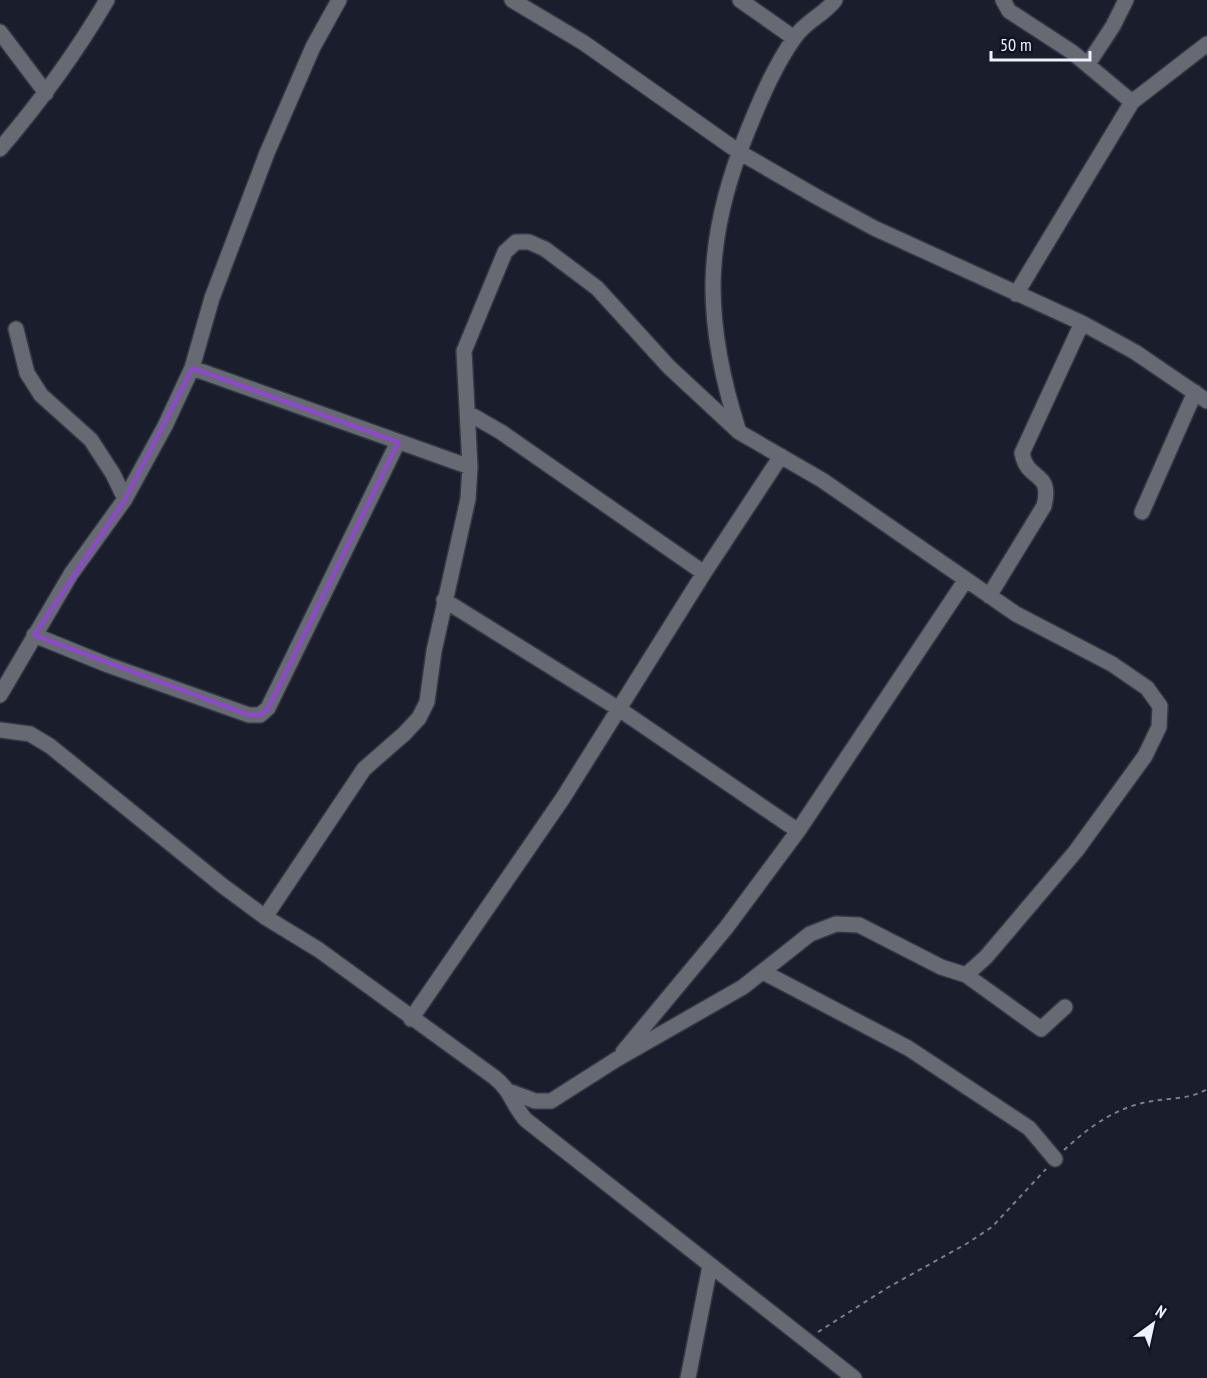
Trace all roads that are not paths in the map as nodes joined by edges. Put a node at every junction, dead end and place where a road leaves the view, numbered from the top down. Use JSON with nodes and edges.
{"nodes":[{"id":1,"x":107,"y":0,"type":"edge"},
{"id":2,"x":339,"y":0,"type":"edge"},
{"id":3,"x":512,"y":0,"type":"edge"},
{"id":4,"x":740,"y":0,"type":"edge"},
{"id":5,"x":835,"y":0,"type":"edge"},
{"id":6,"x":1003,"y":0,"type":"edge"},
{"id":7,"x":1126,"y":0,"type":"edge"},
{"id":8,"x":0,"y":32,"type":"edge"},
{"id":9,"x":794,"y":38,"type":"junction"},
{"id":10,"x":1207,"y":44,"type":"edge"},
{"id":11,"x":1088,"y":64,"type":"junction"},
{"id":12,"x":46,"y":93,"type":"junction"},
{"id":13,"x":1132,"y":102,"type":"junction"},
{"id":14,"x":0,"y":149,"type":"edge"},
{"id":15,"x":739,"y":152,"type":"junction"},
{"id":16,"x":1016,"y":294,"type":"junction"},
{"id":17,"x":1082,"y":323,"type":"junction"},
{"id":18,"x":16,"y":329,"type":"dead end"},
{"id":19,"x":192,"y":368,"type":"junction"},
{"id":20,"x":1201,"y":397,"type":"edge"},
{"id":21,"x":468,"y":413,"type":"junction"},
{"id":22,"x":740,"y":432,"type":"junction"},
{"id":23,"x":398,"y":442,"type":"junction"},
{"id":24,"x":781,"y":456,"type":"junction"},
{"id":25,"x":470,"y":467,"type":"junction"},
{"id":26,"x":125,"y":500,"type":"junction"},
{"id":27,"x":1142,"y":512,"type":"dead end"},
{"id":28,"x":704,"y":573,"type":"junction"},
{"id":29,"x":965,"y":581,"type":"junction"},
{"id":30,"x":989,"y":596,"type":"junction"},
{"id":31,"x":444,"y":600,"type":"junction"},
{"id":32,"x":34,"y":635,"type":"junction"},
{"id":33,"x":0,"y":695,"type":"edge"},
{"id":34,"x":619,"y":709,"type":"junction"},
{"id":35,"x":0,"y":730,"type":"edge"},
{"id":36,"x":798,"y":831,"type":"junction"},
{"id":37,"x":265,"y":917,"type":"junction"},
{"id":38,"x":763,"y":972,"type":"junction"},
{"id":39,"x":966,"y":975,"type":"junction"},
{"id":40,"x":1065,"y":1007,"type":"dead end"},
{"id":41,"x":411,"y":1019,"type":"junction"},
{"id":42,"x":617,"y":1059,"type":"junction"},
{"id":43,"x":511,"y":1092,"type":"junction"},
{"id":44,"x":1055,"y":1159,"type":"road end"},
{"id":45,"x":710,"y":1266,"type":"junction"},
{"id":46,"x":688,"y":1378,"type":"edge"},
{"id":47,"x":854,"y":1378,"type":"edge"}],
"edges":[{"from":1,"to":12,"type":"street"},
{"from":2,"to":19,"type":"street"},
{"from":3,"to":15,"type":"street"},
{"from":4,"to":9,"type":"street"},
{"from":5,"to":9,"type":"street"},
{"from":6,"to":11,"type":"street"},
{"from":7,"to":11,"type":"street"},
{"from":8,"to":12,"type":"street"},
{"from":9,"to":15,"type":"street"},
{"from":10,"to":13,"type":"street"},
{"from":11,"to":13,"type":"street"},
{"from":12,"to":14,"type":"street"},
{"from":13,"to":16,"type":"street"},
{"from":15,"to":16,"type":"street"},
{"from":15,"to":22,"type":"street"},
{"from":16,"to":17,"type":"street"},
{"from":17,"to":20,"type":"street"},
{"from":17,"to":30,"type":"street"},
{"from":18,"to":26,"type":"street"},
{"from":19,"to":23,"type":"street"},
{"from":19,"to":26,"type":"street"},
{"from":20,"to":27,"type":"street"},
{"from":21,"to":22,"type":"street"},
{"from":21,"to":25,"type":"street"},
{"from":21,"to":28,"type":"street"},
{"from":22,"to":24,"type":"street"},
{"from":23,"to":25,"type":"street"},
{"from":23,"to":32,"type":"street"},
{"from":24,"to":28,"type":"street"},
{"from":24,"to":29,"type":"street"},
{"from":25,"to":31,"type":"street"},
{"from":26,"to":32,"type":"street"},
{"from":28,"to":34,"type":"street"},
{"from":29,"to":30,"type":"street"},
{"from":29,"to":36,"type":"street"},
{"from":30,"to":39,"type":"street"},
{"from":31,"to":34,"type":"street"},
{"from":31,"to":37,"type":"street"},
{"from":32,"to":33,"type":"street"},
{"from":34,"to":36,"type":"street"},
{"from":34,"to":41,"type":"street"},
{"from":35,"to":37,"type":"street"},
{"from":36,"to":42,"type":"street"},
{"from":37,"to":41,"type":"street"},
{"from":38,"to":39,"type":"street"},
{"from":38,"to":42,"type":"street"},
{"from":38,"to":44,"type":"street"},
{"from":39,"to":40,"type":"street"},
{"from":41,"to":43,"type":"street"},
{"from":42,"to":43,"type":"street"},
{"from":43,"to":45,"type":"street"},
{"from":45,"to":46,"type":"street"},
{"from":45,"to":47,"type":"street"}]}
